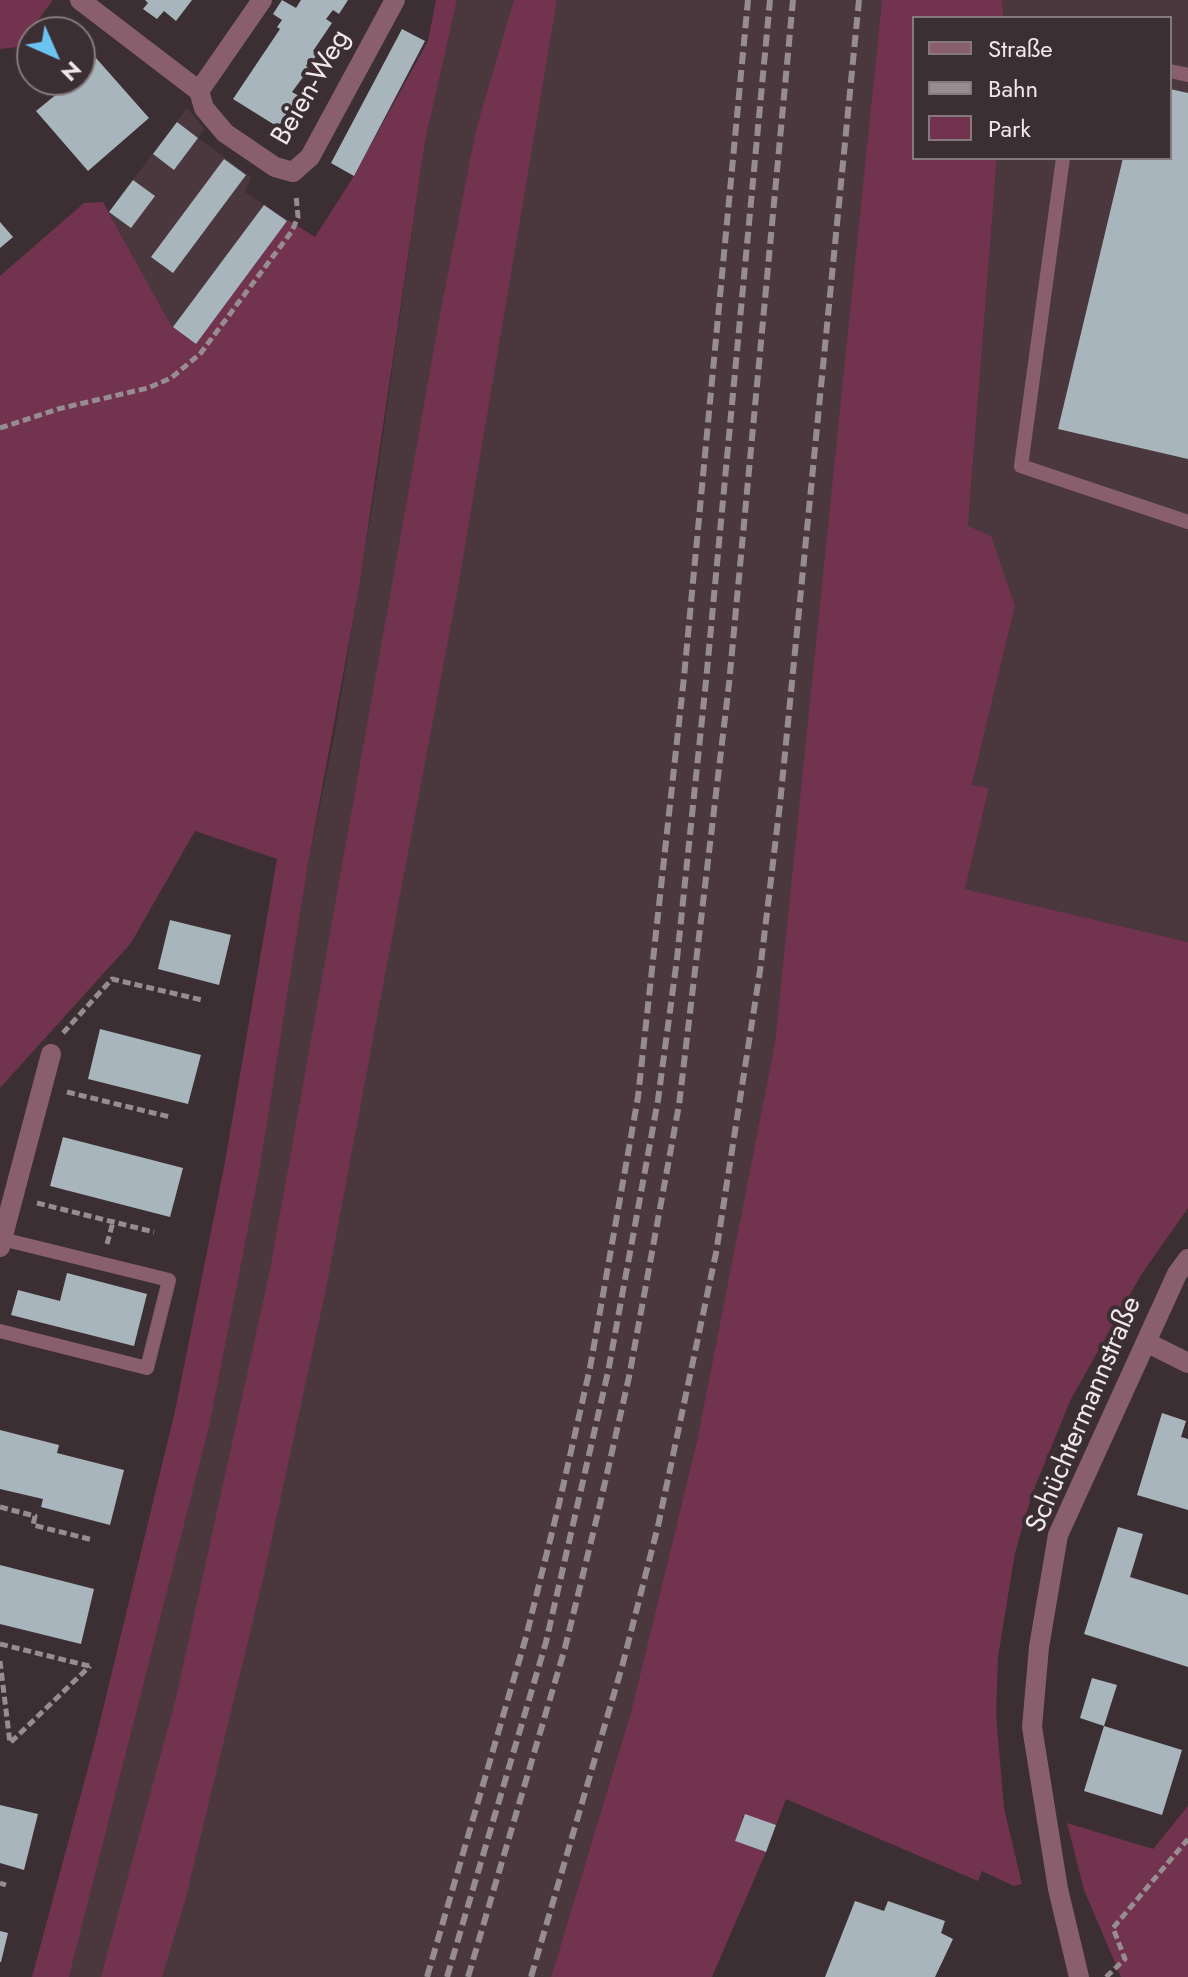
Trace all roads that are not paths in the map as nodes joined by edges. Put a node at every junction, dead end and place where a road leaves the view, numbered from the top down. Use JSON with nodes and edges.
{"nodes":[{"id":1,"x":80,"y":0,"type":"edge"},
{"id":2,"x":262,"y":0,"type":"edge"},
{"id":3,"x":395,"y":0,"type":"edge"},
{"id":4,"x":199,"y":91,"type":"junction"},
{"id":5,"x":1063,"y":160,"type":"edge"},
{"id":6,"x":1188,"y":522,"type":"edge"},
{"id":7,"x":51,"y":1054,"type":"road end"},
{"id":8,"x":1,"y":1243,"type":"edge"},
{"id":9,"x":1188,"y":1259,"type":"edge"},
{"id":10,"x":0,"y":1331,"type":"edge"},
{"id":11,"x":1146,"y":1342,"type":"junction"},
{"id":12,"x":1188,"y":1363,"type":"edge"},
{"id":13,"x":1079,"y":1977,"type":"edge"}],
"edges":[{"from":1,"to":4,"type":"street","name":"Beien-Weg"},
{"from":2,"to":4,"type":"street"},
{"from":3,"to":4,"type":"street","name":"Beien-Weg"},
{"from":5,"to":6,"type":"lane"},
{"from":7,"to":8,"type":"street"},
{"from":8,"to":10,"type":"lane"},
{"from":9,"to":11,"type":"street","name":"Schüchtermannstraße"},
{"from":11,"to":12,"type":"street"},
{"from":11,"to":13,"type":"street","name":"Schüchtermannstraße"}]}
